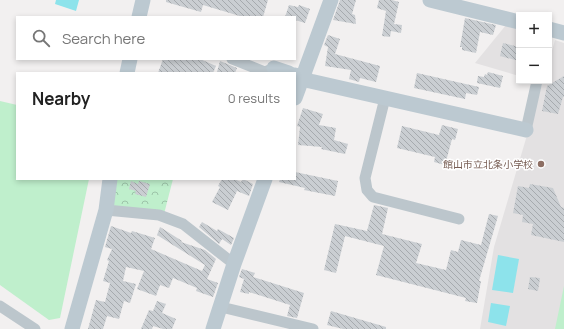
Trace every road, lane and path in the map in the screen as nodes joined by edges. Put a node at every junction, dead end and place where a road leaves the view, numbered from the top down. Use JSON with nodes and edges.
{"nodes":[{"id":1,"x":143,"y":0,"type":"edge"},
{"id":2,"x":331,"y":0,"type":"edge"},
{"id":3,"x":430,"y":0,"type":"edge"},
{"id":4,"x":139,"y":16,"type":"edge"},
{"id":5,"x":516,"y":21,"type":"edge"},
{"id":6,"x":552,"y":30,"type":"edge"},
{"id":7,"x":564,"y":33,"type":"edge"},
{"id":8,"x":130,"y":60,"type":"edge"},
{"id":9,"x":235,"y":60,"type":"edge"},
{"id":10,"x":274,"y":68,"type":"joint"},
{"id":11,"x":127,"y":72,"type":"edge"},
{"id":12,"x":265,"y":72,"type":"edge"},
{"id":13,"x":265,"y":72,"type":"edge"},
{"id":14,"x":286,"y":72,"type":"edge"},
{"id":15,"x":296,"y":73,"type":"edge"},
{"id":16,"x":296,"y":75,"type":"edge"},
{"id":17,"x":536,"y":84,"type":"edge"},
{"id":18,"x":385,"y":98,"type":"junction"},
{"id":19,"x":526,"y":130,"type":"joint"},
{"id":20,"x":110,"y":180,"type":"edge"},
{"id":21,"x":265,"y":180,"type":"edge"},
{"id":22,"x":106,"y":210,"type":"junction"},
{"id":23,"x":459,"y":219,"type":"dead end"},
{"id":24,"x":234,"y":264,"type":"junction"},
{"id":25,"x":0,"y":306,"type":"edge"},
{"id":26,"x":221,"y":306,"type":"junction"},
{"id":27,"x":35,"y":329,"type":"edge"},
{"id":28,"x":72,"y":329,"type":"edge"},
{"id":29,"x":213,"y":329,"type":"edge"},
{"id":30,"x":313,"y":329,"type":"edge"}],
"edges":[{"from":1,"to":4,"type":"street"},
{"from":2,"to":15,"type":"street"},
{"from":3,"to":5,"type":"street"},
{"from":6,"to":7,"type":"street"},
{"from":8,"to":11,"type":"street"},
{"from":9,"to":13,"type":"street"},
{"from":10,"to":12,"type":"street"},
{"from":10,"to":14,"type":"street"},
{"from":16,"to":18,"type":"street"},
{"from":17,"to":19,"type":"street"},
{"from":18,"to":19,"type":"street"},
{"from":18,"to":23,"type":"street"},
{"from":20,"to":22,"type":"street"},
{"from":21,"to":24,"type":"street"},
{"from":22,"to":24,"type":"street"},
{"from":22,"to":28,"type":"street"},
{"from":24,"to":26,"type":"street"},
{"from":25,"to":27,"type":"street"},
{"from":26,"to":29,"type":"street"},
{"from":26,"to":30,"type":"street"}]}
